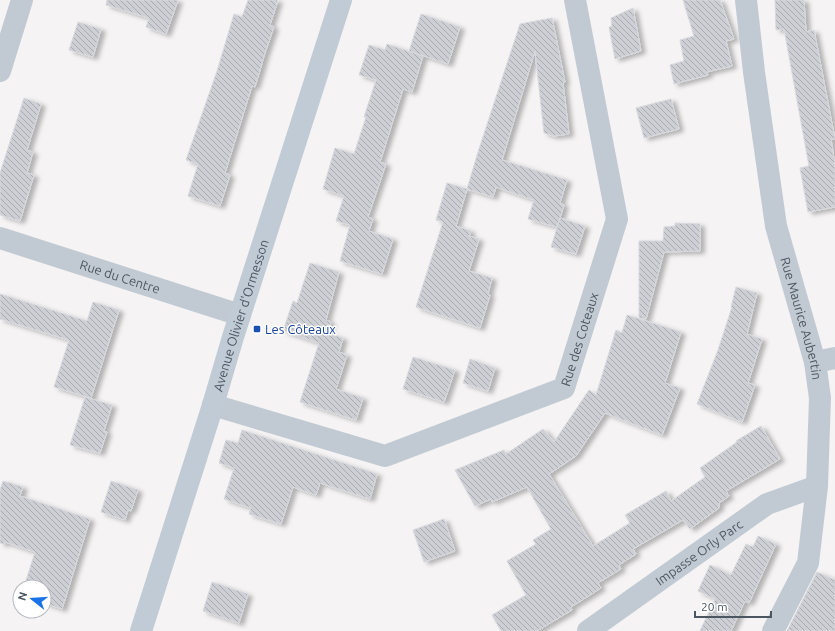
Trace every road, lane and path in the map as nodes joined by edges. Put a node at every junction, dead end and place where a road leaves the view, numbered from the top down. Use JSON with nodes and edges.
{"nodes":[{"id":1,"x":22,"y":0,"type":"edge"},
{"id":2,"x":341,"y":0,"type":"edge"},
{"id":3,"x":575,"y":0,"type":"edge"},
{"id":4,"x":746,"y":0,"type":"edge"},
{"id":5,"x":0,"y":71,"type":"edge"},
{"id":6,"x":0,"y":238,"type":"edge"},
{"id":7,"x":240,"y":315,"type":"junction"},
{"id":8,"x":825,"y":360,"type":"edge"},
{"id":9,"x":213,"y":405,"type":"junction"},
{"id":10,"x":817,"y":486,"type":"junction"},
{"id":11,"x":141,"y":631,"type":"edge"},
{"id":12,"x":588,"y":631,"type":"edge"},
{"id":13,"x":773,"y":631,"type":"edge"}],
"edges":[{"from":1,"to":5,"type":"street"},
{"from":2,"to":7,"type":"main road","name":"Avenue Olivier d'Ormesson"},
{"from":3,"to":9,"type":"street","name":"Rue des Coteaux"},
{"from":4,"to":8,"type":"street","name":"Rue Maurice Aubertin"},
{"from":6,"to":7,"type":"street","name":"Rue du Centre"},
{"from":7,"to":9,"type":"main road","name":"Avenue Olivier d'Ormesson"},
{"from":8,"to":10,"type":"street","name":"Rue Maurice Aubertin"},
{"from":9,"to":11,"type":"main road","name":"Avenue Olivier d'Ormesson"},
{"from":10,"to":12,"type":"street","name":"Impasse Orly Parc"},
{"from":10,"to":13,"type":"street","name":"Rue Maurice Aubertin"}]}
